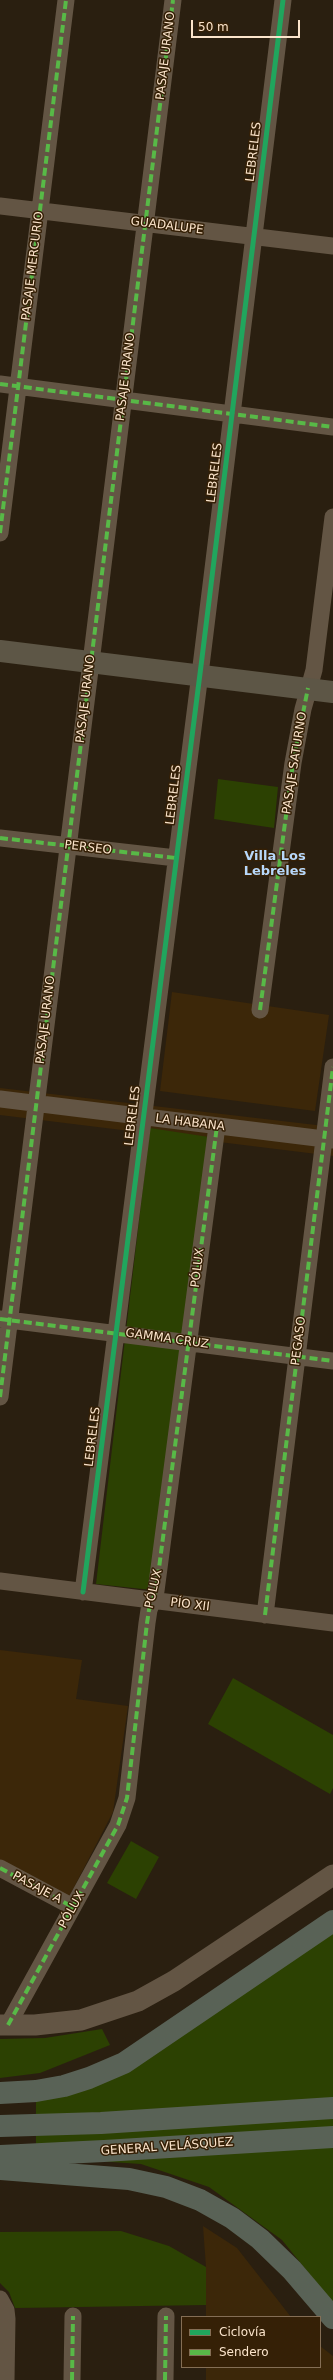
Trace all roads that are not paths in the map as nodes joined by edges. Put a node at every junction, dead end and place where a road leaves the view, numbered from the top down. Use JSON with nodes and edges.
{"nodes":[{"id":1,"x":66,"y":0,"type":"edge"},
{"id":2,"x":173,"y":0,"type":"edge"},
{"id":3,"x":283,"y":0,"type":"edge"},
{"id":4,"x":0,"y":206,"type":"edge"},
{"id":5,"x":39,"y":211,"type":"junction"},
{"id":6,"x":145,"y":224,"type":"junction"},
{"id":7,"x":254,"y":237,"type":"junction"},
{"id":8,"x":333,"y":246,"type":"edge"},
{"id":9,"x":0,"y":384,"type":"edge"},
{"id":10,"x":18,"y":386,"type":"junction"},
{"id":11,"x":123,"y":400,"type":"junction"},
{"id":12,"x":232,"y":414,"type":"junction"},
{"id":13,"x":333,"y":427,"type":"edge"},
{"id":14,"x":333,"y":518,"type":"edge"},
{"id":15,"x":0,"y":533,"type":"edge"},
{"id":16,"x":0,"y":651,"type":"edge"},
{"id":17,"x":90,"y":662,"type":"junction"},
{"id":18,"x":199,"y":676,"type":"junction"},
{"id":19,"x":308,"y":688,"type":"junction"},
{"id":20,"x":333,"y":692,"type":"edge"},
{"id":21,"x":0,"y":838,"type":"edge"},
{"id":22,"x":68,"y":846,"type":"junction"},
{"id":23,"x":176,"y":858,"type":"junction"},
{"id":24,"x":260,"y":1010,"type":"dead end"},
{"id":25,"x":333,"y":1067,"type":"edge"},
{"id":26,"x":0,"y":1099,"type":"edge"},
{"id":27,"x":36,"y":1104,"type":"junction"},
{"id":28,"x":143,"y":1117,"type":"junction"},
{"id":29,"x":217,"y":1126,"type":"junction"},
{"id":30,"x":328,"y":1140,"type":"edge"},
{"id":31,"x":5,"y":1319,"type":"edge"},
{"id":32,"x":116,"y":1332,"type":"junction"},
{"id":33,"x":189,"y":1343,"type":"junction"},
{"id":34,"x":297,"y":1356,"type":"junction"},
{"id":35,"x":333,"y":1360,"type":"edge"},
{"id":36,"x":0,"y":1397,"type":"edge"},
{"id":37,"x":0,"y":1581,"type":"edge"},
{"id":38,"x":83,"y":1592,"type":"junction"},
{"id":39,"x":153,"y":1601,"type":"junction"},
{"id":40,"x":265,"y":1614,"type":"junction"},
{"id":41,"x":333,"y":1623,"type":"edge"},
{"id":42,"x":0,"y":1868,"type":"edge"},
{"id":43,"x":333,"y":1875,"type":"edge"},
{"id":44,"x":73,"y":1907,"type":"junction"},
{"id":45,"x":333,"y":1921,"type":"edge"},
{"id":46,"x":4,"y":2025,"type":"edge"},
{"id":47,"x":0,"y":2093,"type":"edge"},
{"id":48,"x":333,"y":2108,"type":"edge"},
{"id":49,"x":0,"y":2126,"type":"edge"},
{"id":50,"x":333,"y":2137,"type":"edge"},
{"id":51,"x":0,"y":2156,"type":"edge"},
{"id":52,"x":0,"y":2169,"type":"edge"},
{"id":53,"x":0,"y":2299,"type":"edge"},
{"id":54,"x":73,"y":2316,"type":"dead end"},
{"id":55,"x":166,"y":2316,"type":"dead end"},
{"id":56,"x":333,"y":2318,"type":"edge"},
{"id":57,"x":6,"y":2380,"type":"edge"},
{"id":58,"x":72,"y":2380,"type":"edge"},
{"id":59,"x":165,"y":2380,"type":"edge"}],
"edges":[{"from":1,"to":5,"type":"street","name":"PASAJE MERCURIO"},
{"from":2,"to":6,"type":"street","name":"PASAJE URANO"},
{"from":3,"to":7,"type":"street","name":"LEBRELES"},
{"from":4,"to":5,"type":"street","name":"GUADALUPE"},
{"from":5,"to":6,"type":"street","name":"GUADALUPE"},
{"from":5,"to":10,"type":"street","name":"PASAJE MERCURIO"},
{"from":6,"to":7,"type":"street","name":"GUADALUPE"},
{"from":6,"to":11,"type":"street","name":"PASAJE URANO"},
{"from":7,"to":8,"type":"street","name":"GUADALUPE"},
{"from":7,"to":12,"type":"street","name":"LEBRELES"},
{"from":9,"to":10,"type":"street"},
{"from":10,"to":11,"type":"street"},
{"from":10,"to":15,"type":"street","name":"PASAJE MERCURIO"},
{"from":11,"to":12,"type":"street"},
{"from":11,"to":17,"type":"street","name":"PASAJE URANO"},
{"from":12,"to":13,"type":"street"},
{"from":12,"to":18,"type":"street","name":"LEBRELES"},
{"from":14,"to":19,"type":"street","name":"PASAJE SATURNO"},
{"from":16,"to":17,"type":"main road"},
{"from":17,"to":18,"type":"main road"},
{"from":17,"to":22,"type":"street","name":"PASAJE URANO"},
{"from":18,"to":19,"type":"main road"},
{"from":18,"to":23,"type":"street","name":"LEBRELES"},
{"from":19,"to":20,"type":"main road"},
{"from":19,"to":24,"type":"street","name":"PASAJE SATURNO"},
{"from":21,"to":22,"type":"street","name":"PERSEO"},
{"from":22,"to":23,"type":"street","name":"PERSEO"},
{"from":22,"to":27,"type":"street","name":"PASAJE URANO"},
{"from":23,"to":28,"type":"street","name":"LEBRELES"},
{"from":25,"to":30,"type":"street","name":"PEGASO"},
{"from":26,"to":27,"type":"street","name":"LA HABANA"},
{"from":27,"to":28,"type":"street","name":"LA HABANA"},
{"from":27,"to":31,"type":"street","name":"PASAJE URANO"},
{"from":28,"to":29,"type":"street","name":"LA HABANA"},
{"from":28,"to":32,"type":"street","name":"LEBRELES"},
{"from":29,"to":30,"type":"street","name":"LA HABANA"},
{"from":29,"to":33,"type":"street","name":"PÓLUX"},
{"from":30,"to":34,"type":"street","name":"PEGASO"},
{"from":31,"to":32,"type":"street","name":"GAMMA CRUZ"},
{"from":31,"to":36,"type":"street","name":"PASAJE URANO"},
{"from":32,"to":33,"type":"street","name":"GAMMA CRUZ"},
{"from":32,"to":38,"type":"street","name":"LEBRELES"},
{"from":33,"to":34,"type":"street","name":"GAMMA CRUZ"},
{"from":33,"to":39,"type":"street","name":"PÓLUX"},
{"from":34,"to":35,"type":"street","name":"GAMMA CRUZ"},
{"from":34,"to":40,"type":"street","name":"PEGASO"},
{"from":37,"to":38,"type":"street","name":"PÍO XII"},
{"from":38,"to":39,"type":"street","name":"PÍO XII"},
{"from":39,"to":40,"type":"street","name":"PÍO XII"},
{"from":39,"to":44,"type":"street","name":"PÓLUX"},
{"from":40,"to":41,"type":"street","name":"PÍO XII"},
{"from":42,"to":44,"type":"street","name":"PASAJE A"},
{"from":43,"to":46,"type":"street"},
{"from":44,"to":46,"type":"street","name":"PÓLUX"},
{"from":45,"to":47,"type":"highway"},
{"from":48,"to":49,"type":"highway"},
{"from":50,"to":51,"type":"highway","name":"GENERAL VELÁSQUEZ"},
{"from":52,"to":56,"type":"highway"},
{"from":53,"to":57,"type":"street"},
{"from":54,"to":58,"type":"street"},
{"from":55,"to":59,"type":"street"}]}
